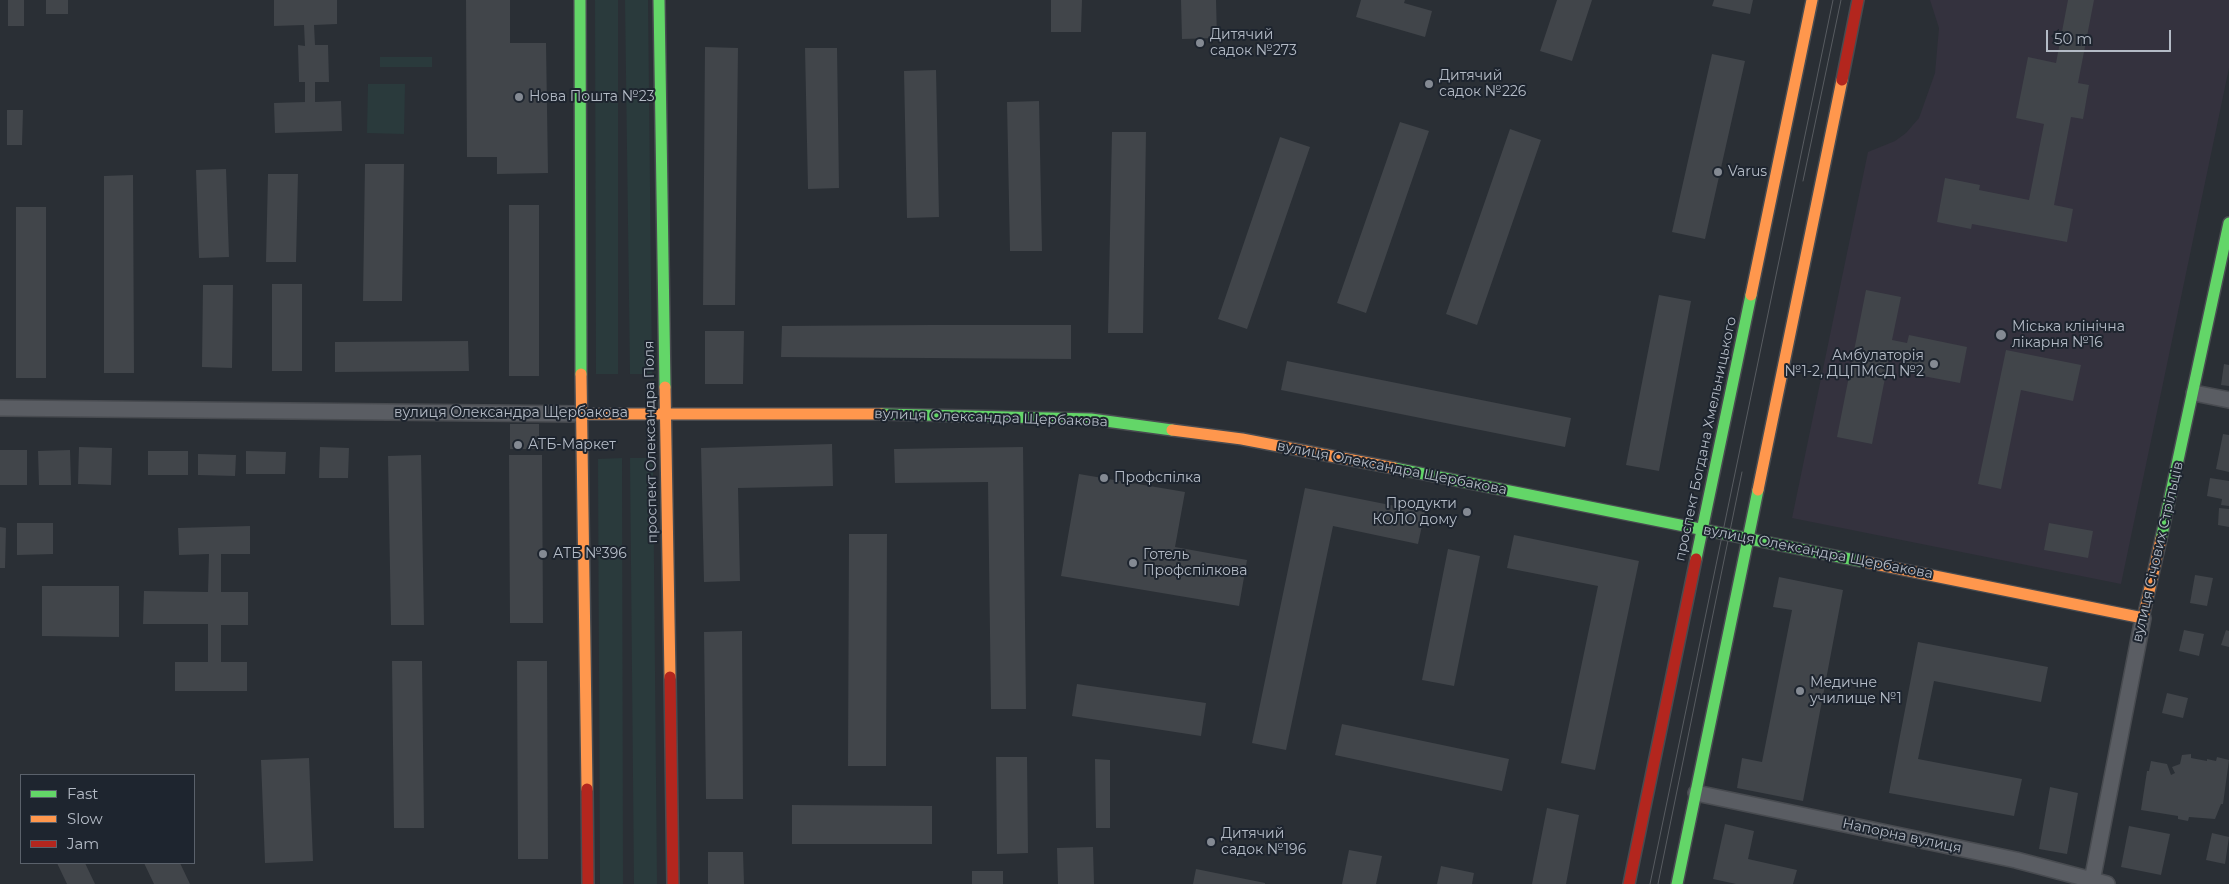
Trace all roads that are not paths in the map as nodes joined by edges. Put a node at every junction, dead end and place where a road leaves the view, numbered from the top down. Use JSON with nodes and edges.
{"nodes":[{"id":1,"x":580,"y":0,"type":"edge"},
{"id":2,"x":659,"y":0,"type":"edge"},
{"id":3,"x":1812,"y":0,"type":"edge"},
{"id":4,"x":1858,"y":0,"type":"edge"},
{"id":5,"x":2229,"y":224,"type":"edge"},
{"id":6,"x":2194,"y":393,"type":"junction"},
{"id":7,"x":2229,"y":400,"type":"edge"},
{"id":8,"x":0,"y":408,"type":"edge"},
{"id":9,"x":667,"y":413,"type":"junction"},
{"id":10,"x":581,"y":414,"type":"junction"},
{"id":11,"x":1703,"y":529,"type":"junction"},
{"id":12,"x":1749,"y":538,"type":"junction"},
{"id":13,"x":2143,"y":618,"type":"junction"},
{"id":14,"x":1696,"y":793,"type":"junction"},
{"id":15,"x":2100,"y":882,"type":"edge"},
{"id":16,"x":588,"y":884,"type":"edge"},
{"id":17,"x":673,"y":884,"type":"edge"},
{"id":18,"x":1629,"y":884,"type":"edge"},
{"id":19,"x":1677,"y":884,"type":"edge"}],
"edges":[{"from":1,"to":10,"type":"main road"},
{"from":2,"to":9,"type":"main road","name":"проспект Олександра Поля"},
{"from":3,"to":11,"type":"main road","name":"проспект Богдана Хмельницького"},
{"from":4,"to":12,"type":"main road"},
{"from":5,"to":6,"type":"main road","name":"вулиця Січових Стрільців"},
{"from":6,"to":7,"type":"street"},
{"from":6,"to":13,"type":"main road","name":"вулиця Січових Стрільців"},
{"from":8,"to":10,"type":"street","name":"вулиця Олександра Щербакова"},
{"from":9,"to":10,"type":"main road","name":"вулиця Олександра Щербакова"},
{"from":9,"to":11,"type":"main road","name":"вулиця Олександра Щербакова"},
{"from":9,"to":17,"type":"main road","name":"проспект Олександра Поля"},
{"from":10,"to":16,"type":"main road"},
{"from":11,"to":12,"type":"main road","name":"вулиця Олександра Щербакова"},
{"from":11,"to":18,"type":"main road","name":"проспект Богдана Хмельницького"},
{"from":12,"to":13,"type":"main road","name":"вулиця Олександра Щербакова"},
{"from":12,"to":14,"type":"main road"},
{"from":13,"to":15,"type":"street","name":"вулиця Січових Стрільців"},
{"from":14,"to":15,"type":"street","name":"Напорна вулиця"},
{"from":14,"to":19,"type":"main road"}]}
